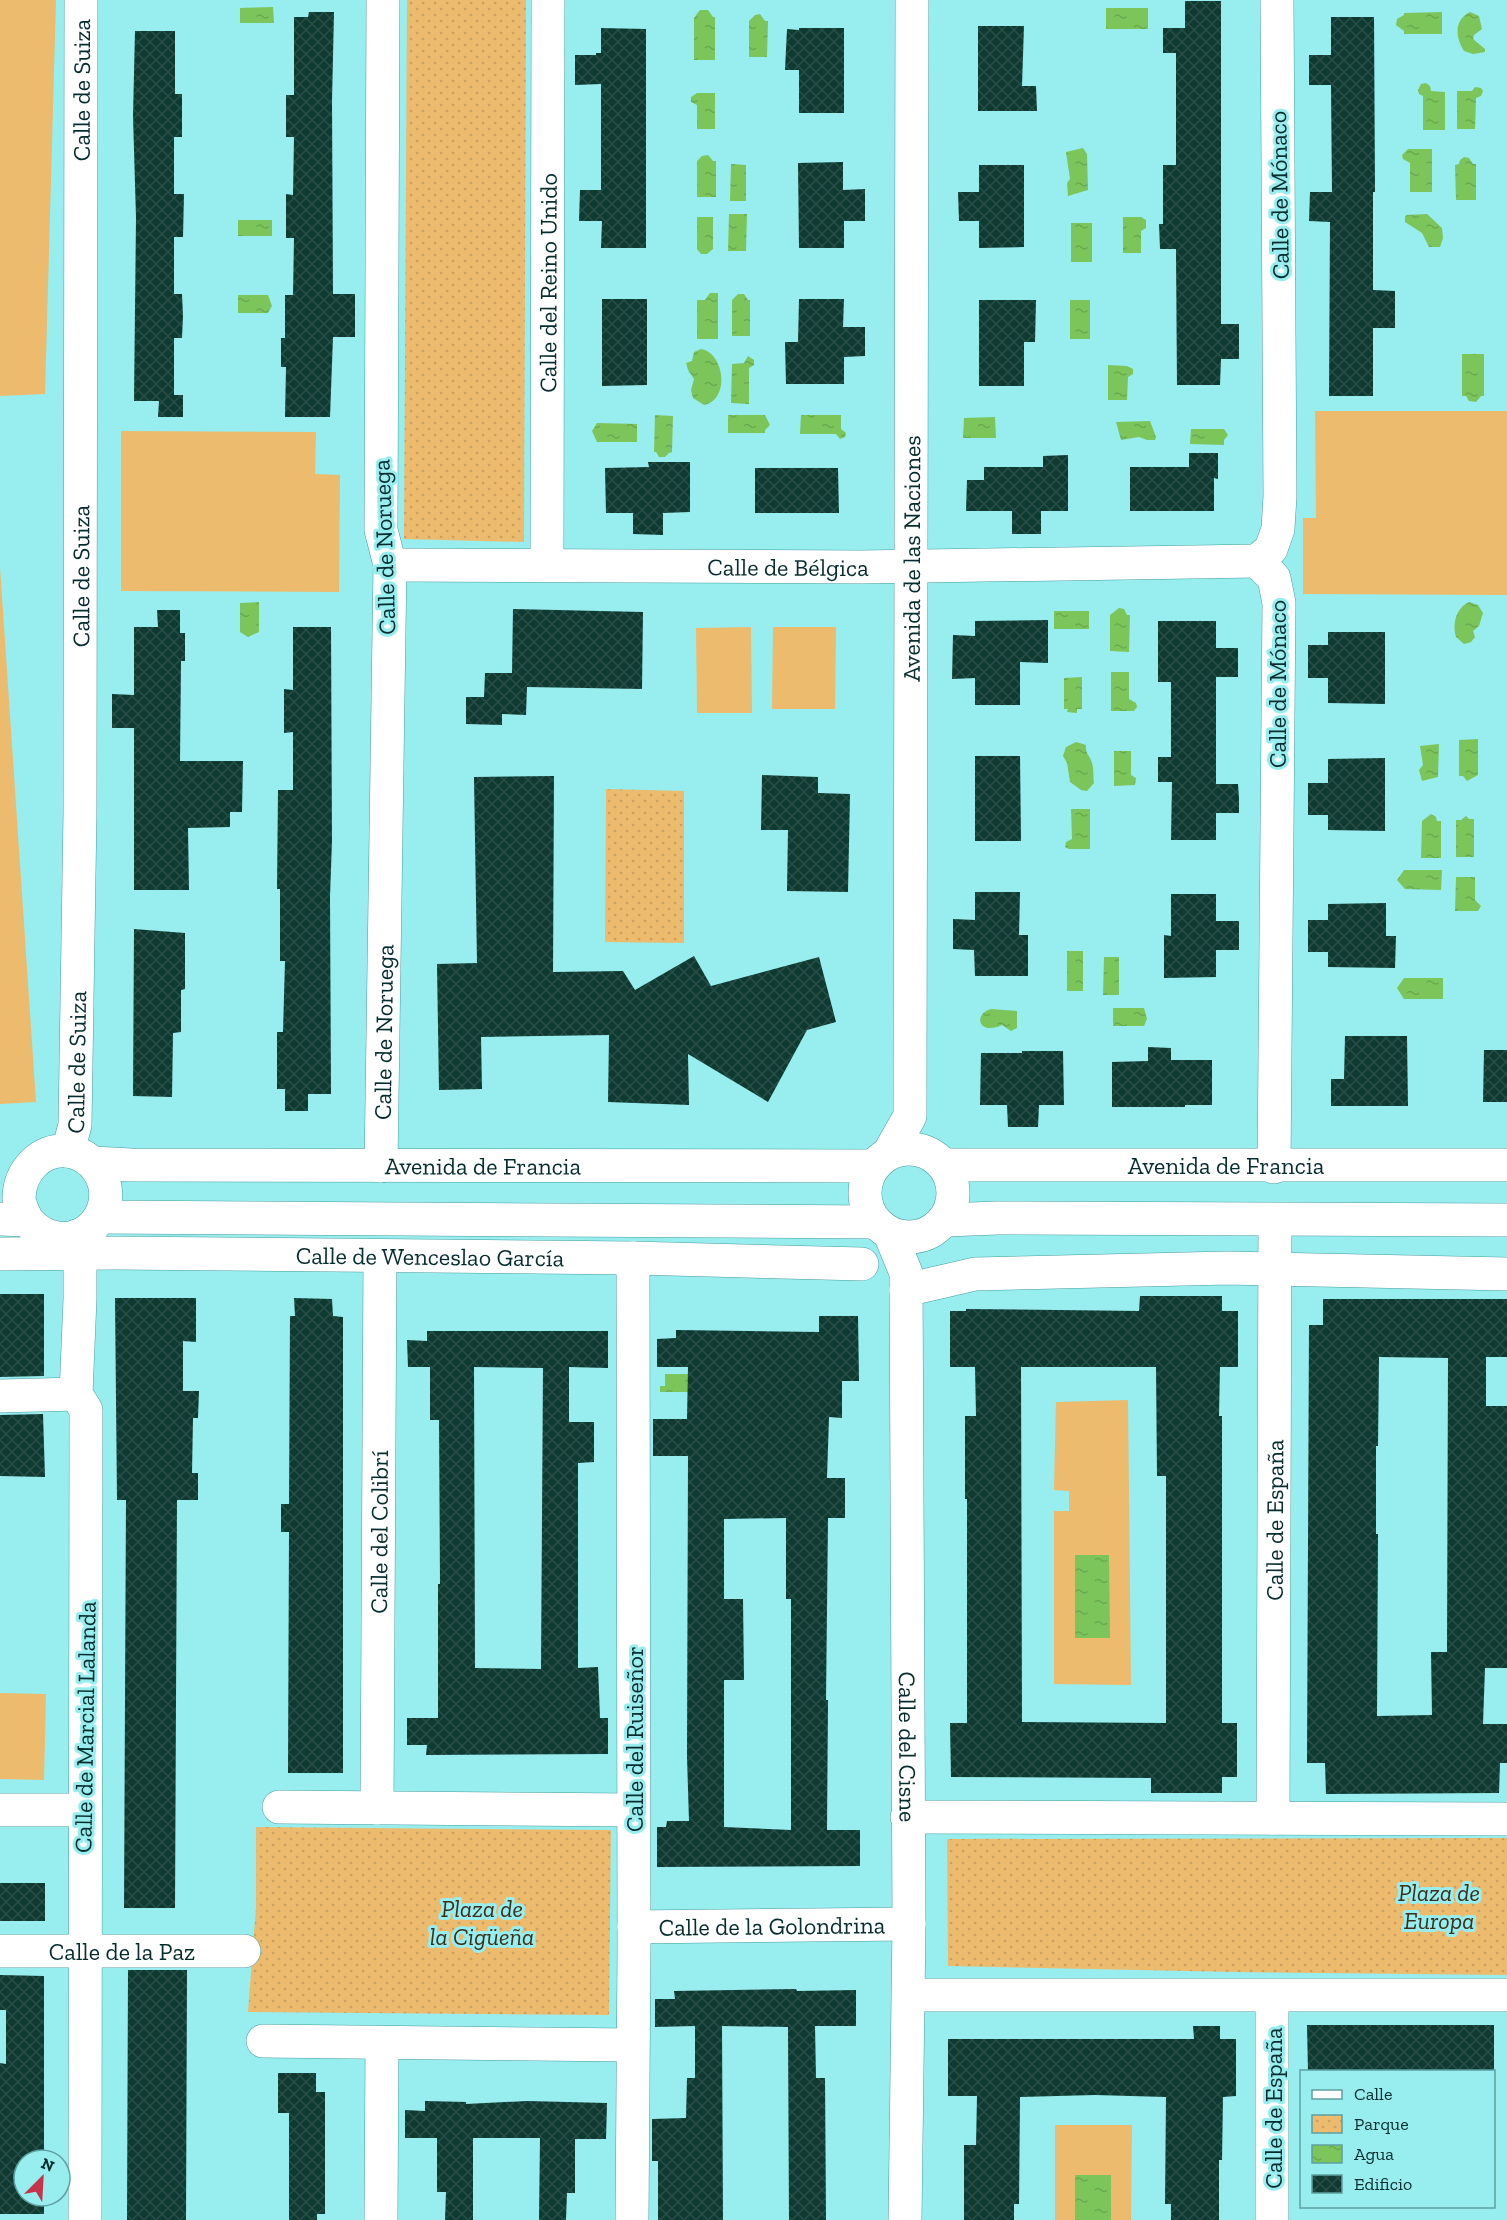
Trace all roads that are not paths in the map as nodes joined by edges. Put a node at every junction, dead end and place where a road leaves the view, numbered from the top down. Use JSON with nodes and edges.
{"nodes":[{"id":1,"x":81,"y":0,"type":"edge"},
{"id":2,"x":383,"y":0,"type":"edge"},
{"id":3,"x":548,"y":0,"type":"edge"},
{"id":4,"x":912,"y":0,"type":"edge"},
{"id":5,"x":1277,"y":0,"type":"edge"},
{"id":6,"x":1257,"y":561,"type":"junction"},
{"id":7,"x":390,"y":565,"type":"junction"},
{"id":8,"x":547,"y":565,"type":"junction"},
{"id":9,"x":912,"y":565,"type":"junction"},
{"id":10,"x":910,"y":1116,"type":"junction"},
{"id":11,"x":80,"y":1157,"type":"junction"},
{"id":12,"x":937,"y":1159,"type":"junction"},
{"id":13,"x":881,"y":1160,"type":"junction"},
{"id":14,"x":16,"y":1164,"type":"edge"},
{"id":15,"x":381,"y":1166,"type":"junction"},
{"id":16,"x":1507,"y":1166,"type":"edge"},
{"id":17,"x":1274,"y":1167,"type":"junction"},
{"id":18,"x":13,"y":1220,"type":"edge"},
{"id":19,"x":1275,"y":1220,"type":"junction"},
{"id":20,"x":1507,"y":1220,"type":"edge"},
{"id":21,"x":883,"y":1228,"type":"junction"},
{"id":22,"x":935,"y":1228,"type":"junction"},
{"id":23,"x":86,"y":1236,"type":"junction"},
{"id":24,"x":0,"y":1254,"type":"edge"},
{"id":25,"x":380,"y":1256,"type":"junction"},
{"id":26,"x":633,"y":1258,"type":"junction"},
{"id":27,"x":862,"y":1264,"type":"dead end"},
{"id":28,"x":1275,"y":1268,"type":"junction"},
{"id":29,"x":1507,"y":1274,"type":"edge"},
{"id":30,"x":906,"y":1282,"type":"junction"},
{"id":31,"x":76,"y":1394,"type":"junction"},
{"id":32,"x":0,"y":1396,"type":"edge"},
{"id":33,"x":279,"y":1807,"type":"dead end"},
{"id":34,"x":376,"y":1808,"type":"junction"},
{"id":35,"x":0,"y":1810,"type":"edge"},
{"id":36,"x":84,"y":1810,"type":"junction"},
{"id":37,"x":633,"y":1810,"type":"junction"},
{"id":38,"x":907,"y":1817,"type":"junction"},
{"id":39,"x":1272,"y":1818,"type":"junction"},
{"id":40,"x":1507,"y":1819,"type":"edge"},
{"id":41,"x":909,"y":1924,"type":"junction"},
{"id":42,"x":634,"y":1927,"type":"junction"},
{"id":43,"x":84,"y":1951,"type":"junction"},
{"id":44,"x":244,"y":1951,"type":"dead end"},
{"id":45,"x":0,"y":1952,"type":"edge"},
{"id":46,"x":909,"y":1995,"type":"junction"},
{"id":47,"x":1272,"y":1995,"type":"junction"},
{"id":48,"x":1507,"y":1995,"type":"edge"},
{"id":49,"x":263,"y":2041,"type":"dead end"},
{"id":50,"x":381,"y":2043,"type":"junction"},
{"id":51,"x":632,"y":2045,"type":"junction"},
{"id":52,"x":85,"y":2220,"type":"edge"},
{"id":53,"x":381,"y":2220,"type":"edge"},
{"id":54,"x":632,"y":2220,"type":"edge"},
{"id":55,"x":905,"y":2220,"type":"edge"},
{"id":56,"x":1272,"y":2220,"type":"edge"}],
"edges":[{"from":1,"to":11,"type":"street","name":"Calle de Suiza"},
{"from":2,"to":7,"type":"street","name":"Calle de Noruega"},
{"from":3,"to":8,"type":"street","name":"Calle del Reino Unido"},
{"from":4,"to":9,"type":"street","name":"Avenida de las Naciones"},
{"from":5,"to":6,"type":"street","name":"Calle de Mónaco"},
{"from":6,"to":9,"type":"street","name":"Calle de Bélgica"},
{"from":6,"to":17,"type":"street","name":"Calle de Mónaco"},
{"from":7,"to":8,"type":"street","name":"Calle de Bélgica"},
{"from":7,"to":15,"type":"street","name":"Calle de Noruega"},
{"from":8,"to":9,"type":"street","name":"Calle de Bélgica"},
{"from":9,"to":10,"type":"street","name":"Avenida de las Naciones"},
{"from":10,"to":12,"type":"street","name":"Avenida de las Naciones"},
{"from":10,"to":13,"type":"street","name":"Avenida de las Naciones"},
{"from":11,"to":14,"type":"street","name":"Avenida de Francia"},
{"from":11,"to":15,"type":"street","name":"Avenida de Francia"},
{"from":11,"to":23,"type":"street"},
{"from":12,"to":13,"type":"street"},
{"from":12,"to":17,"type":"street","name":"Avenida de Francia"},
{"from":12,"to":22,"type":"street"},
{"from":13,"to":15,"type":"street","name":"Avenida de Francia"},
{"from":13,"to":21,"type":"street"},
{"from":14,"to":18,"type":"street","name":"Avenida de Francia"},
{"from":16,"to":17,"type":"street","name":"Avenida de Francia"},
{"from":18,"to":23,"type":"street","name":"Avenida de Francia"},
{"from":19,"to":20,"type":"street"},
{"from":19,"to":22,"type":"street"},
{"from":19,"to":28,"type":"street","name":"Calle de España"},
{"from":21,"to":22,"type":"street"},
{"from":21,"to":23,"type":"street","name":"Avenida de Francia"},
{"from":21,"to":30,"type":"street","name":"Calle del Cisne"},
{"from":22,"to":30,"type":"street","name":"Calle del Cisne"},
{"from":23,"to":24,"type":"street","name":"Calle de Wenceslao García"},
{"from":23,"to":25,"type":"street","name":"Calle de Wenceslao García"},
{"from":23,"to":31,"type":"street","name":"Calle de Marcial Lalanda"},
{"from":25,"to":26,"type":"street","name":"Calle de Wenceslao García"},
{"from":25,"to":34,"type":"street","name":"Calle del Colibrí"},
{"from":26,"to":27,"type":"street","name":"Calle de Wenceslao García"},
{"from":26,"to":37,"type":"street","name":"Calle del Ruiseñor"},
{"from":28,"to":29,"type":"street"},
{"from":28,"to":30,"type":"street"},
{"from":28,"to":39,"type":"street","name":"Calle de España"},
{"from":30,"to":38,"type":"street","name":"Calle del Cisne"},
{"from":31,"to":32,"type":"street"},
{"from":31,"to":36,"type":"street","name":"Calle de Marcial Lalanda"},
{"from":33,"to":34,"type":"street"},
{"from":34,"to":37,"type":"street"},
{"from":35,"to":36,"type":"street"},
{"from":36,"to":43,"type":"street","name":"Calle de Marcial Lalanda"},
{"from":37,"to":42,"type":"street","name":"Calle del Ruiseñor"},
{"from":38,"to":39,"type":"street"},
{"from":38,"to":41,"type":"street","name":"Calle del Cisne"},
{"from":39,"to":40,"type":"street"},
{"from":41,"to":42,"type":"street","name":"Calle de la Golondrina"},
{"from":41,"to":46,"type":"street","name":"Calle del Cisne"},
{"from":42,"to":51,"type":"street","name":"Calle del Ruiseñor"},
{"from":43,"to":44,"type":"street","name":"Calle de la Paz"},
{"from":43,"to":45,"type":"street","name":"Calle de la Paz"},
{"from":43,"to":52,"type":"street","name":"Calle de Marcial Lalanda"},
{"from":46,"to":47,"type":"street"},
{"from":46,"to":55,"type":"street","name":"Calle del Cisne"},
{"from":47,"to":48,"type":"street"},
{"from":47,"to":56,"type":"street","name":"Calle de España"},
{"from":49,"to":50,"type":"street"},
{"from":50,"to":51,"type":"street"},
{"from":50,"to":53,"type":"street"},
{"from":51,"to":54,"type":"street","name":"Calle del Ruiseñor"}]}
